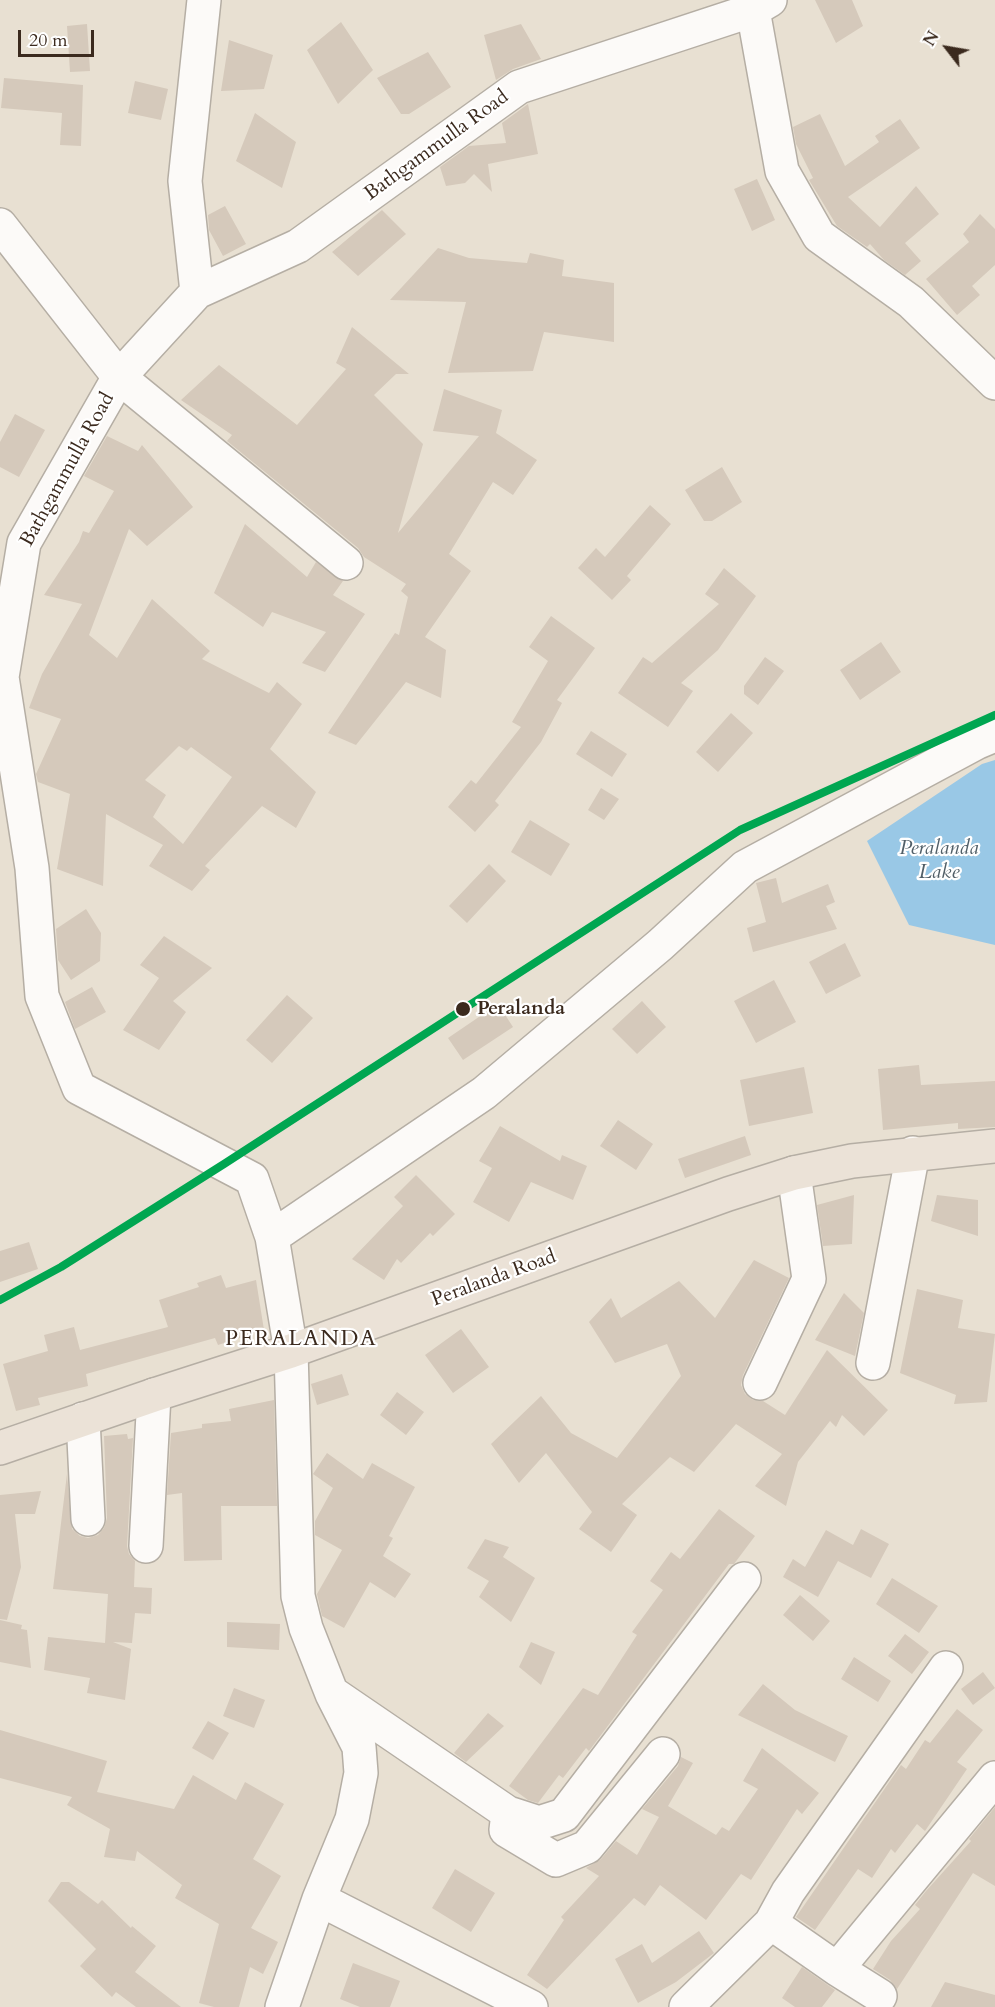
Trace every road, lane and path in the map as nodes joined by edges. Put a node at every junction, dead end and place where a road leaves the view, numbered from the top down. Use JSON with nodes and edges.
{"nodes":[{"id":1,"x":204,"y":0,"type":"edge"},
{"id":2,"x":761,"y":5,"type":"edge"},
{"id":3,"x":0,"y":225,"type":"edge"},
{"id":4,"x":197,"y":292,"type":"junction"},
{"id":5,"x":119,"y":377,"type":"junction"},
{"id":6,"x":995,"y":383,"type":"edge"},
{"id":7,"x":346,"y":563,"type":"dead end"},
{"id":8,"x":1,"y":677,"type":"edge"},
{"id":9,"x":995,"y":735,"type":"edge"},
{"id":10,"x":995,"y":1146,"type":"edge"},
{"id":11,"x":913,"y":1153,"type":"junction"},
{"id":12,"x":795,"y":1173,"type":"junction"},
{"id":13,"x":272,"y":1238,"type":"junction"},
{"id":14,"x":291,"y":1351,"type":"junction"},
{"id":15,"x":873,"y":1363,"type":"dead end"},
{"id":16,"x":760,"y":1383,"type":"dead end"},
{"id":17,"x":154,"y":1395,"type":"junction"},
{"id":18,"x":83,"y":1419,"type":"junction"},
{"id":19,"x":0,"y":1448,"type":"edge"},
{"id":20,"x":88,"y":1519,"type":"dead end"},
{"id":21,"x":146,"y":1546,"type":"dead end"},
{"id":22,"x":744,"y":1579,"type":"dead end"},
{"id":23,"x":946,"y":1668,"type":"dead end"},
{"id":24,"x":332,"y":1694,"type":"junction"},
{"id":25,"x":663,"y":1754,"type":"dead end"},
{"id":26,"x":995,"y":1778,"type":"edge"},
{"id":27,"x":508,"y":1813,"type":"junction"},
{"id":28,"x":319,"y":1899,"type":"junction"},
{"id":29,"x":771,"y":1923,"type":"junction"},
{"id":30,"x":837,"y":1969,"type":"junction"},
{"id":31,"x":880,"y":1996,"type":"dead end"},
{"id":32,"x":282,"y":2007,"type":"edge"},
{"id":33,"x":531,"y":2007,"type":"edge"},
{"id":34,"x":686,"y":2007,"type":"edge"}],
"edges":[{"from":1,"to":4,"type":"street"},
{"from":2,"to":4,"type":"street","name":"Bathgammulla Road"},
{"from":2,"to":6,"type":"street"},
{"from":3,"to":5,"type":"street"},
{"from":4,"to":5,"type":"street","name":"Bathgammulla Road"},
{"from":5,"to":7,"type":"street"},
{"from":5,"to":8,"type":"street","name":"Bathgammulla Road"},
{"from":8,"to":13,"type":"street","name":"Bathgammulla Road"},
{"from":9,"to":13,"type":"street"},
{"from":10,"to":11,"type":"main road","name":"Peralanda Road"},
{"from":11,"to":12,"type":"main road","name":"Peralanda Road"},
{"from":11,"to":15,"type":"street"},
{"from":12,"to":14,"type":"main road","name":"Peralanda Road"},
{"from":12,"to":16,"type":"street"},
{"from":13,"to":14,"type":"street","name":"Bathgammulla Road"},
{"from":14,"to":17,"type":"main road","name":"Peralanda Road"},
{"from":14,"to":24,"type":"street","name":"Bathgammulla Road"},
{"from":17,"to":18,"type":"main road","name":"Peralanda Road"},
{"from":17,"to":21,"type":"street"},
{"from":18,"to":19,"type":"main road","name":"Peralanda Road"},
{"from":18,"to":20,"type":"street"},
{"from":22,"to":27,"type":"street"},
{"from":23,"to":29,"type":"street"},
{"from":24,"to":27,"type":"street"},
{"from":24,"to":28,"type":"street","name":"Bathgammulla Road"},
{"from":25,"to":27,"type":"street"},
{"from":26,"to":30,"type":"street"},
{"from":28,"to":32,"type":"street","name":"Bathgammulla Road"},
{"from":28,"to":33,"type":"street"},
{"from":29,"to":30,"type":"street"},
{"from":29,"to":34,"type":"street"},
{"from":30,"to":31,"type":"street"}]}
